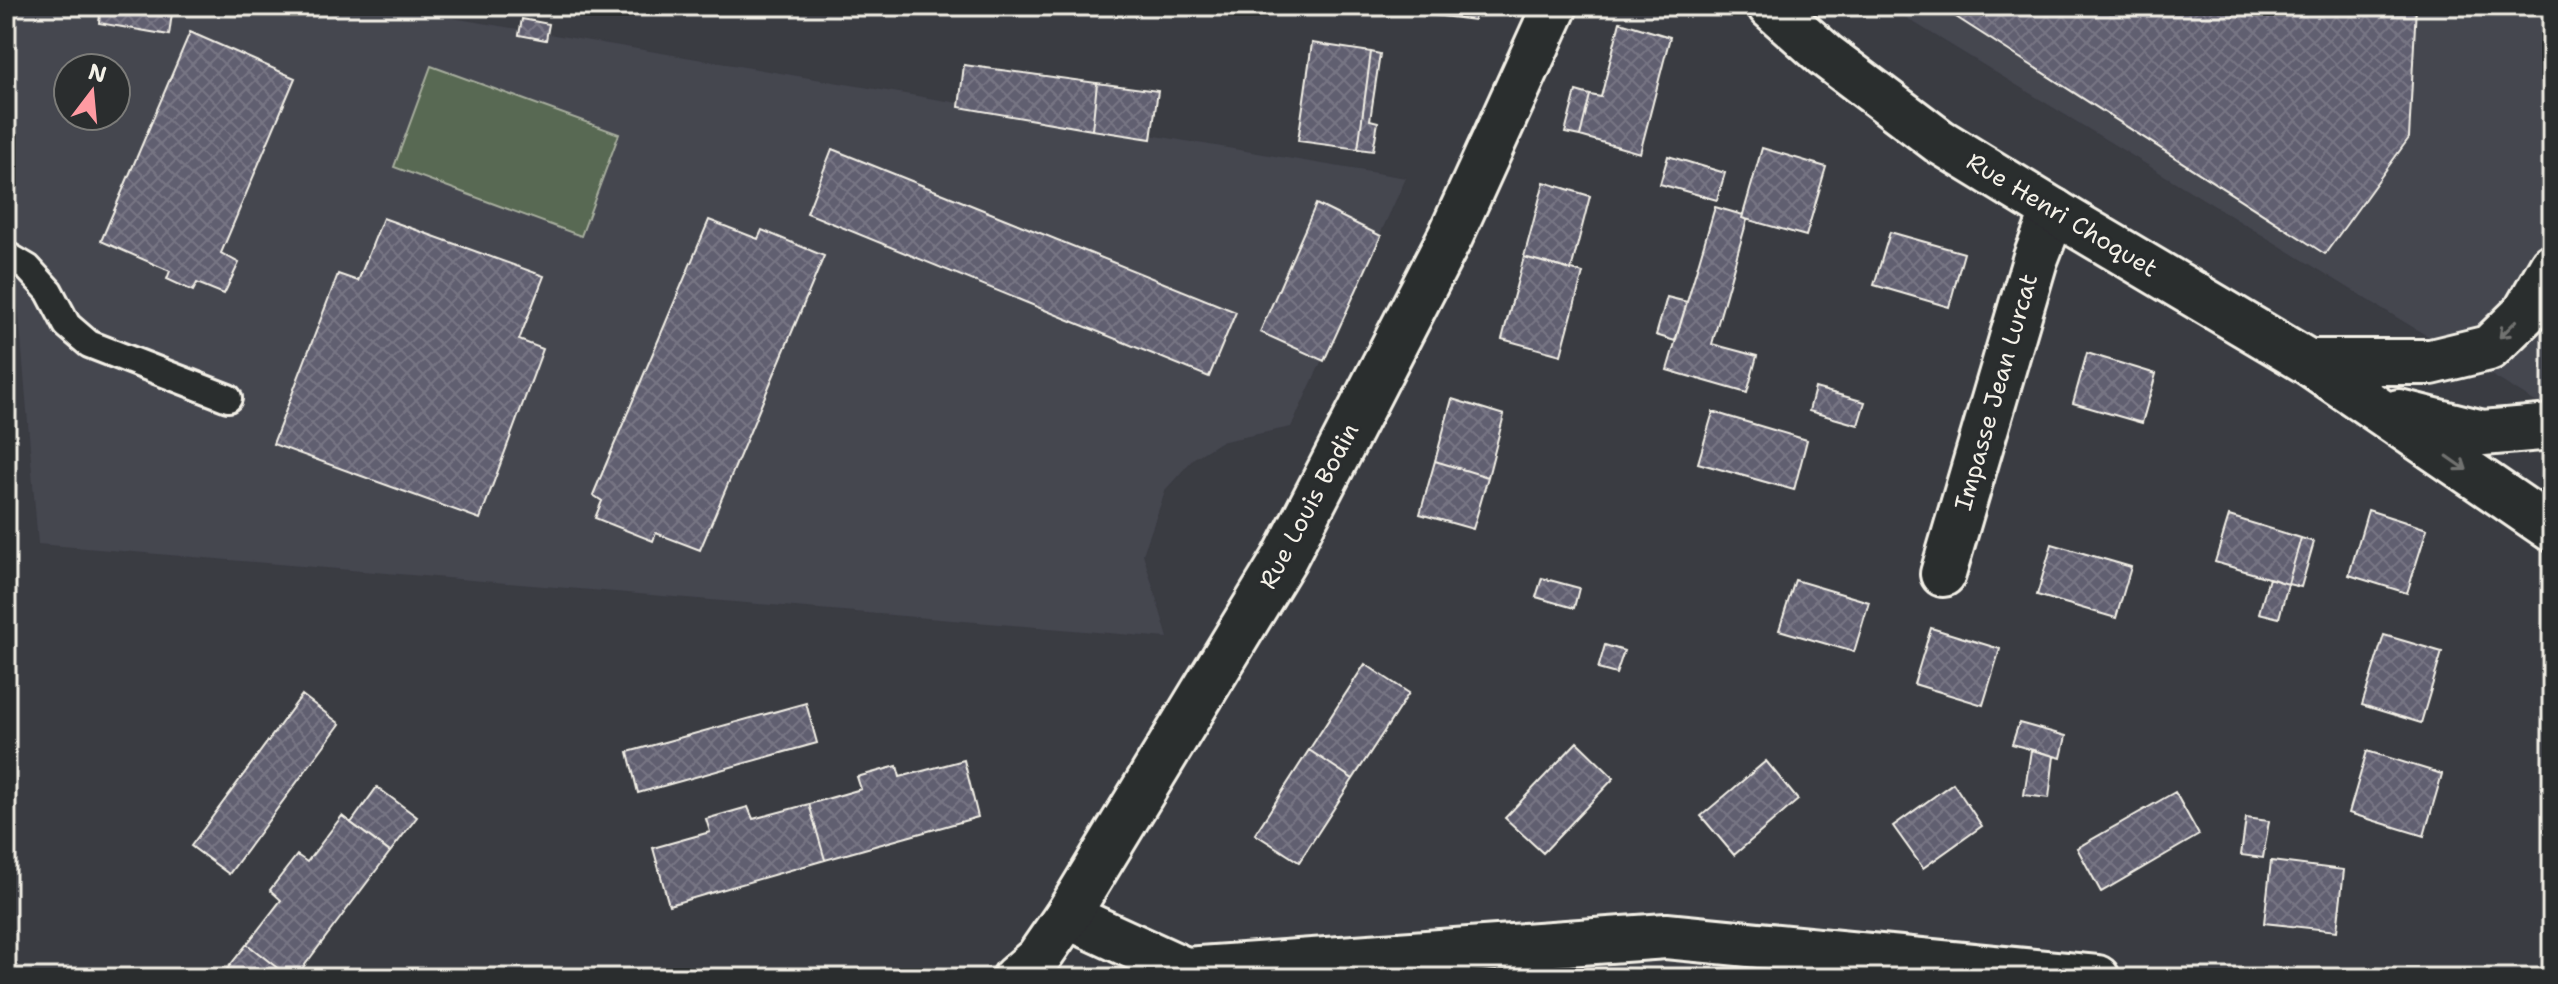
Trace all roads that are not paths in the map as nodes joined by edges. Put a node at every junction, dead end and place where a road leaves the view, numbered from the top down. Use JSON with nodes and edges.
{"nodes":[{"id":1,"x":1555,"y":6,"type":"edge"},
{"id":2,"x":1770,"y":6,"type":"edge"},
{"id":3,"x":2054,"y":211,"type":"junction"},
{"id":4,"x":6,"y":255,"type":"edge"},
{"id":5,"x":2552,"y":266,"type":"edge"},
{"id":6,"x":2308,"y":362,"type":"junction"},
{"id":7,"x":228,"y":398,"type":"dead end"},
{"id":8,"x":2370,"y":403,"type":"junction"},
{"id":9,"x":2552,"y":427,"type":"edge"},
{"id":10,"x":2552,"y":529,"type":"edge"},
{"id":11,"x":1943,"y":574,"type":"dead end"},
{"id":12,"x":1067,"y":916,"type":"junction"},
{"id":13,"x":1015,"y":978,"type":"edge"},
{"id":14,"x":2097,"y":978,"type":"edge"}],
"edges":[{"from":1,"to":12,"type":"street","name":"Rue Louis Bodin"},
{"from":2,"to":3,"type":"street","name":"Rue Henri Choquet"},
{"from":3,"to":6,"type":"street","name":"Rue Henri Choquet"},
{"from":3,"to":11,"type":"street","name":"Impasse Jean Lurcat"},
{"from":4,"to":7,"type":"lane"},
{"from":5,"to":6,"type":"street","one_way":true},
{"from":6,"to":8,"type":"street","name":"Rue Henri Choquet"},
{"from":8,"to":9,"type":"street","name":"Rue Henri Choquet"},
{"from":8,"to":10,"type":"street","name":"Rue Henri Choquet","one_way":true},
{"from":12,"to":13,"type":"street","name":"Rue Louis Bodin"},
{"from":12,"to":14,"type":"street"}]}
